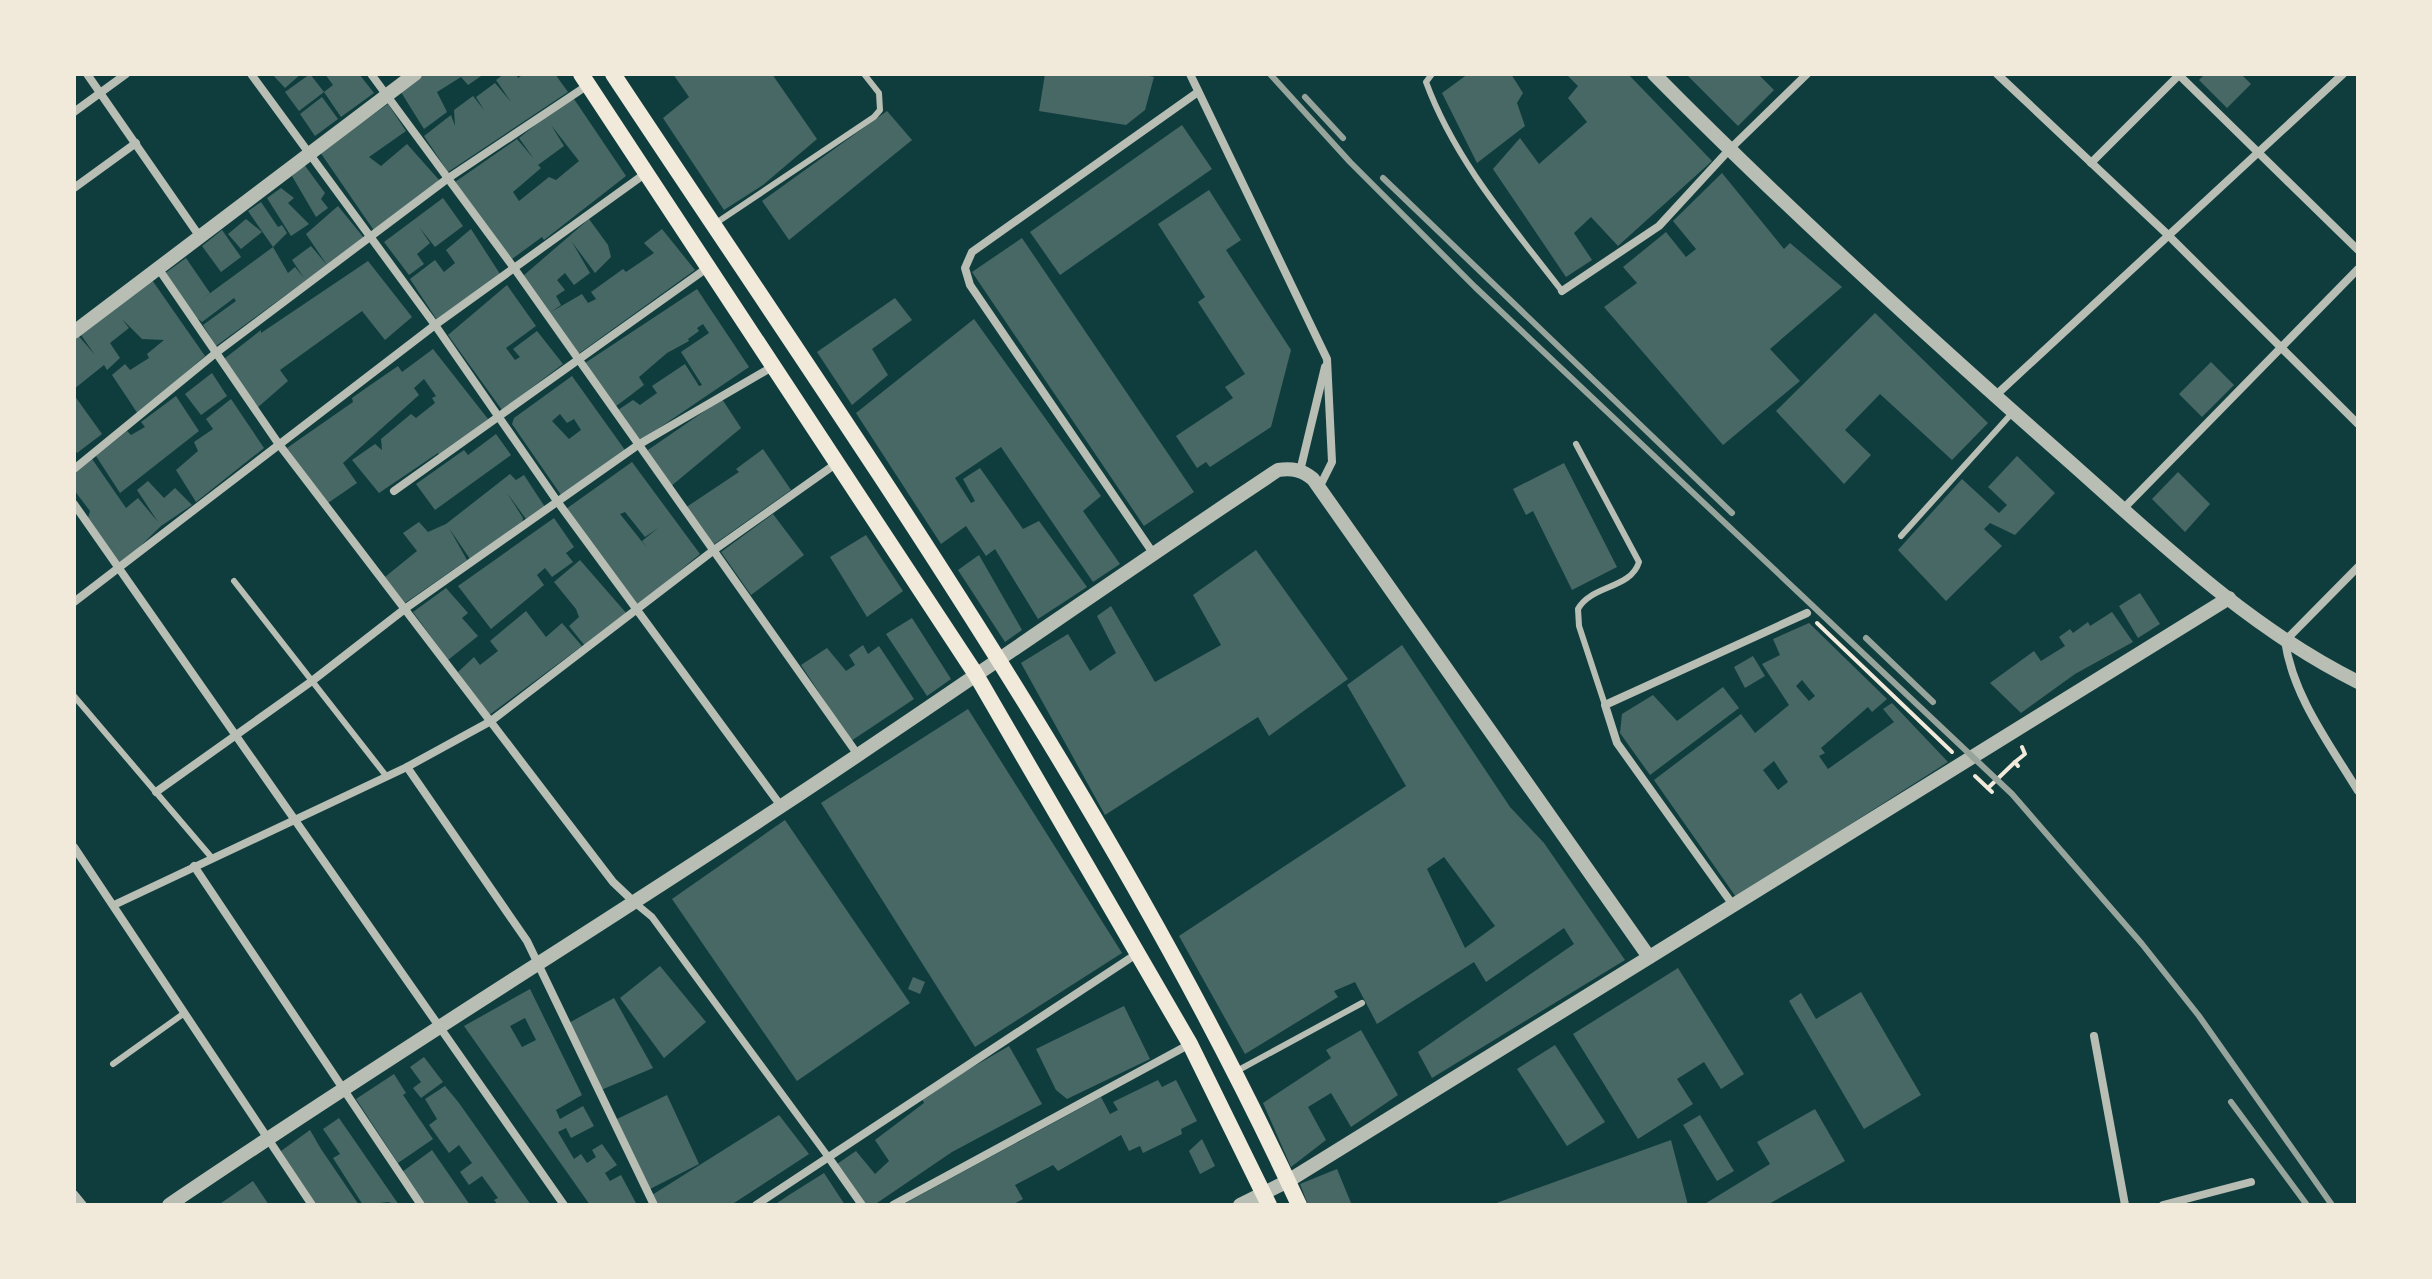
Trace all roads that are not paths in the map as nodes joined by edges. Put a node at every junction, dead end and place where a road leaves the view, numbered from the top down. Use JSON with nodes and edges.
{"nodes":[{"id":1,"x":87,"y":74,"type":"edge"},
{"id":2,"x":126,"y":74,"type":"edge"},
{"id":3,"x":251,"y":74,"type":"edge"},
{"id":4,"x":371,"y":74,"type":"edge"},
{"id":5,"x":415,"y":74,"type":"edge"},
{"id":6,"x":613,"y":74,"type":"edge"},
{"id":7,"x":864,"y":74,"type":"edge"},
{"id":8,"x":1190,"y":74,"type":"edge"},
{"id":9,"x":1432,"y":74,"type":"edge"},
{"id":10,"x":1654,"y":74,"type":"edge"},
{"id":11,"x":1807,"y":74,"type":"edge"},
{"id":12,"x":1997,"y":74,"type":"edge"},
{"id":13,"x":2179,"y":74,"type":"edge"},
{"id":14,"x":2343,"y":74,"type":"edge"},
{"id":15,"x":584,"y":80,"type":"edge"},
{"id":16,"x":1198,"y":92,"type":"junction"},
{"id":17,"x":101,"y":93,"type":"junction"},
{"id":18,"x":388,"y":95,"type":"junction"},
{"id":19,"x":74,"y":112,"type":"edge"},
{"id":20,"x":136,"y":143,"type":"junction"},
{"id":21,"x":1729,"y":150,"type":"junction"},
{"id":22,"x":2257,"y":151,"type":"junction"},
{"id":23,"x":311,"y":153,"type":"junction"},
{"id":24,"x":2091,"y":163,"type":"junction"},
{"id":25,"x":646,"y":173,"type":"junction"},
{"id":26,"x":447,"y":179,"type":"junction"},
{"id":27,"x":74,"y":188,"type":"edge"},
{"id":28,"x":713,"y":225,"type":"junction"},
{"id":29,"x":2167,"y":234,"type":"junction"},
{"id":30,"x":200,"y":237,"type":"junction"},
{"id":31,"x":371,"y":239,"type":"junction"},
{"id":32,"x":2358,"y":250,"type":"edge"},
{"id":33,"x":708,"y":267,"type":"junction"},
{"id":34,"x":158,"y":268,"type":"junction"},
{"id":35,"x":514,"y":268,"type":"junction"},
{"id":36,"x":2358,"y":269,"type":"edge"},
{"id":37,"x":1562,"y":291,"type":"joint"},
{"id":38,"x":435,"y":325,"type":"junction"},
{"id":39,"x":74,"y":332,"type":"edge"},
{"id":40,"x":2284,"y":348,"type":"junction"},
{"id":41,"x":217,"y":352,"type":"junction"},
{"id":42,"x":1327,"y":359,"type":"junction"},
{"id":43,"x":577,"y":361,"type":"junction"},
{"id":44,"x":772,"y":367,"type":"junction"},
{"id":45,"x":1995,"y":396,"type":"junction"},
{"id":46,"x":2013,"y":412,"type":"junction"},
{"id":47,"x":498,"y":418,"type":"junction"},
{"id":48,"x":2358,"y":424,"type":"edge"},
{"id":49,"x":278,"y":443,"type":"junction"},
{"id":50,"x":1576,"y":444,"type":"dead end"},
{"id":51,"x":638,"y":445,"type":"junction"},
{"id":52,"x":837,"y":463,"type":"junction"},
{"id":53,"x":74,"y":469,"type":"edge"},
{"id":54,"x":1300,"y":471,"type":"junction"},
{"id":55,"x":1319,"y":488,"type":"junction"},
{"id":56,"x":394,"y":491,"type":"dead end"},
{"id":57,"x":557,"y":501,"type":"junction"},
{"id":58,"x":74,"y":504,"type":"edge"},
{"id":59,"x":2123,"y":509,"type":"junction"},
{"id":60,"x":1901,"y":536,"type":"dead end"},
{"id":61,"x":714,"y":550,"type":"junction"},
{"id":62,"x":1153,"y":553,"type":"junction"},
{"id":63,"x":118,"y":567,"type":"junction"},
{"id":64,"x":2358,"y":567,"type":"edge"},
{"id":65,"x":234,"y":581,"type":"dead end"},
{"id":66,"x":2229,"y":598,"type":"junction"},
{"id":67,"x":74,"y":602,"type":"edge"},
{"id":68,"x":406,"y":608,"type":"junction"},
{"id":69,"x":637,"y":609,"type":"junction"},
{"id":70,"x":1807,"y":613,"type":"road end"},
{"id":71,"x":2285,"y":641,"type":"junction"},
{"id":72,"x":998,"y":657,"type":"junction"},
{"id":73,"x":975,"y":673,"type":"junction"},
{"id":74,"x":312,"y":681,"type":"junction"},
{"id":75,"x":2358,"y":682,"type":"edge"},
{"id":76,"x":74,"y":696,"type":"edge"},
{"id":77,"x":1605,"y":705,"type":"junction"},
{"id":78,"x":491,"y":721,"type":"junction"},
{"id":79,"x":235,"y":735,"type":"junction"},
{"id":80,"x":858,"y":755,"type":"junction"},
{"id":81,"x":407,"y":767,"type":"junction"},
{"id":82,"x":387,"y":777,"type":"junction"},
{"id":83,"x":2358,"y":791,"type":"edge"},
{"id":84,"x":156,"y":792,"type":"junction"},
{"id":85,"x":781,"y":806,"type":"junction"},
{"id":86,"x":292,"y":820,"type":"junction"},
{"id":87,"x":75,"y":849,"type":"edge"},
{"id":88,"x":212,"y":858,"type":"junction"},
{"id":89,"x":194,"y":866,"type":"junction"},
{"id":90,"x":632,"y":900,"type":"junction"},
{"id":91,"x":114,"y":905,"type":"junction"},
{"id":92,"x":1733,"y":905,"type":"junction"},
{"id":93,"x":1138,"y":952,"type":"junction"},
{"id":94,"x":1649,"y":957,"type":"junction"},
{"id":95,"x":538,"y":963,"type":"junction"},
{"id":96,"x":1362,"y":1003,"type":"dead end"},
{"id":97,"x":183,"y":1014,"type":"junction"},
{"id":98,"x":438,"y":1027,"type":"junction"},
{"id":99,"x":2094,"y":1036,"type":"dead end"},
{"id":100,"x":1190,"y":1044,"type":"junction"},
{"id":101,"x":113,"y":1064,"type":"dead end"},
{"id":102,"x":1235,"y":1072,"type":"junction"},
{"id":103,"x":342,"y":1091,"type":"junction"},
{"id":104,"x":267,"y":1138,"type":"junction"},
{"id":105,"x":829,"y":1158,"type":"junction"},
{"id":106,"x":1288,"y":1181,"type":"junction"},
{"id":107,"x":2251,"y":1182,"type":"dead end"},
{"id":108,"x":74,"y":1194,"type":"edge"},
{"id":109,"x":1266,"y":1199,"type":"edge"},
{"id":110,"x":83,"y":1205,"type":"edge"},
{"id":111,"x":169,"y":1205,"type":"edge"},
{"id":112,"x":312,"y":1205,"type":"edge"},
{"id":113,"x":421,"y":1205,"type":"edge"},
{"id":114,"x":564,"y":1205,"type":"edge"},
{"id":115,"x":654,"y":1205,"type":"edge"},
{"id":116,"x":756,"y":1205,"type":"edge"},
{"id":117,"x":862,"y":1205,"type":"edge"},
{"id":118,"x":893,"y":1205,"type":"edge"},
{"id":119,"x":1240,"y":1205,"type":"edge"},
{"id":120,"x":1299,"y":1205,"type":"edge"},
{"id":121,"x":2125,"y":1205,"type":"edge"},
{"id":122,"x":2163,"y":1205,"type":"edge"}],
"edges":[{"from":1,"to":17,"type":"street"},
{"from":2,"to":17,"type":"street"},
{"from":3,"to":23,"type":"street"},
{"from":4,"to":18,"type":"street"},
{"from":5,"to":18,"type":"street"},
{"from":6,"to":28,"type":"main road"},
{"from":7,"to":28,"type":"lane"},
{"from":8,"to":16,"type":"street"},
{"from":9,"to":37,"type":"lane"},
{"from":10,"to":21,"type":"street"},
{"from":11,"to":21,"type":"street"},
{"from":12,"to":24,"type":"street"},
{"from":13,"to":22,"type":"street"},
{"from":13,"to":24,"type":"street"},
{"from":14,"to":22,"type":"street"},
{"from":15,"to":25,"type":"main road"},
{"from":15,"to":26,"type":"street"},
{"from":16,"to":42,"type":"street"},
{"from":16,"to":62,"type":"street"},
{"from":17,"to":19,"type":"street"},
{"from":17,"to":20,"type":"street"},
{"from":18,"to":23,"type":"street"},
{"from":18,"to":26,"type":"street"},
{"from":20,"to":27,"type":"street"},
{"from":20,"to":30,"type":"street"},
{"from":21,"to":37,"type":"street"},
{"from":21,"to":45,"type":"street"},
{"from":22,"to":29,"type":"street"},
{"from":22,"to":32,"type":"street"},
{"from":23,"to":30,"type":"street"},
{"from":23,"to":31,"type":"street"},
{"from":24,"to":29,"type":"street"},
{"from":25,"to":33,"type":"main road"},
{"from":25,"to":35,"type":"street"},
{"from":26,"to":31,"type":"street"},
{"from":26,"to":35,"type":"street"},
{"from":28,"to":72,"type":"main road"},
{"from":29,"to":40,"type":"street"},
{"from":29,"to":45,"type":"street"},
{"from":30,"to":34,"type":"street"},
{"from":31,"to":38,"type":"street"},
{"from":31,"to":41,"type":"street"},
{"from":33,"to":43,"type":"street"},
{"from":33,"to":44,"type":"main road"},
{"from":34,"to":39,"type":"street"},
{"from":34,"to":41,"type":"street"},
{"from":35,"to":38,"type":"street"},
{"from":35,"to":43,"type":"street"},
{"from":36,"to":40,"type":"street"},
{"from":38,"to":47,"type":"street"},
{"from":38,"to":49,"type":"street"},
{"from":40,"to":48,"type":"street"},
{"from":40,"to":59,"type":"street"},
{"from":41,"to":49,"type":"street"},
{"from":41,"to":53,"type":"street"},
{"from":42,"to":54,"type":"street"},
{"from":42,"to":55,"type":"street"},
{"from":43,"to":47,"type":"street"},
{"from":43,"to":51,"type":"street"},
{"from":44,"to":51,"type":"street"},
{"from":44,"to":52,"type":"main road"},
{"from":45,"to":46,"type":"street"},
{"from":46,"to":59,"type":"street"},
{"from":46,"to":60,"type":"lane"},
{"from":47,"to":56,"type":"street"},
{"from":47,"to":57,"type":"street"},
{"from":49,"to":63,"type":"street"},
{"from":49,"to":68,"type":"street"},
{"from":50,"to":77,"type":"lane"},
{"from":51,"to":57,"type":"street"},
{"from":51,"to":61,"type":"street"},
{"from":52,"to":61,"type":"street"},
{"from":52,"to":73,"type":"main road"},
{"from":54,"to":55,"type":"street"},
{"from":54,"to":62,"type":"street"},
{"from":55,"to":94,"type":"street"},
{"from":57,"to":68,"type":"street"},
{"from":57,"to":69,"type":"street"},
{"from":58,"to":63,"type":"street"},
{"from":59,"to":66,"type":"street"},
{"from":61,"to":69,"type":"street"},
{"from":61,"to":80,"type":"street"},
{"from":62,"to":72,"type":"street"},
{"from":63,"to":67,"type":"street"},
{"from":63,"to":79,"type":"street"},
{"from":64,"to":71,"type":"street"},
{"from":65,"to":74,"type":"lane"},
{"from":66,"to":71,"type":"street"},
{"from":66,"to":92,"type":"street"},
{"from":68,"to":74,"type":"street"},
{"from":68,"to":78,"type":"street"},
{"from":69,"to":78,"type":"street"},
{"from":69,"to":85,"type":"street"},
{"from":70,"to":77,"type":"street"},
{"from":71,"to":75,"type":"street"},
{"from":71,"to":83,"type":"street"},
{"from":72,"to":73,"type":"street"},
{"from":72,"to":102,"type":"main road"},
{"from":73,"to":80,"type":"street"},
{"from":73,"to":93,"type":"main road"},
{"from":74,"to":79,"type":"street"},
{"from":74,"to":82,"type":"lane"},
{"from":76,"to":84,"type":"lane"},
{"from":77,"to":92,"type":"street"},
{"from":78,"to":81,"type":"street"},
{"from":78,"to":90,"type":"street"},
{"from":79,"to":84,"type":"street"},
{"from":79,"to":86,"type":"street"},
{"from":80,"to":85,"type":"street"},
{"from":81,"to":82,"type":"street"},
{"from":81,"to":95,"type":"street"},
{"from":82,"to":86,"type":"street"},
{"from":84,"to":88,"type":"lane"},
{"from":85,"to":90,"type":"street"},
{"from":86,"to":88,"type":"street"},
{"from":86,"to":98,"type":"street"},
{"from":87,"to":91,"type":"street"},
{"from":88,"to":89,"type":"street"},
{"from":89,"to":91,"type":"street"},
{"from":89,"to":103,"type":"street"},
{"from":90,"to":95,"type":"street"},
{"from":90,"to":105,"type":"street"},
{"from":91,"to":97,"type":"street"},
{"from":92,"to":94,"type":"street"},
{"from":93,"to":100,"type":"main road"},
{"from":93,"to":105,"type":"street"},
{"from":94,"to":106,"type":"street"},
{"from":95,"to":98,"type":"street"},
{"from":95,"to":115,"type":"street"},
{"from":96,"to":102,"type":"lane"},
{"from":97,"to":101,"type":"lane"},
{"from":97,"to":104,"type":"street"},
{"from":98,"to":103,"type":"street"},
{"from":98,"to":114,"type":"street"},
{"from":99,"to":121,"type":"street"},
{"from":100,"to":109,"type":"main road"},
{"from":100,"to":118,"type":"street"},
{"from":102,"to":106,"type":"main road"},
{"from":103,"to":104,"type":"street"},
{"from":103,"to":113,"type":"street"},
{"from":104,"to":111,"type":"street"},
{"from":104,"to":112,"type":"street"},
{"from":105,"to":116,"type":"street"},
{"from":105,"to":117,"type":"street"},
{"from":106,"to":109,"type":"street"},
{"from":106,"to":120,"type":"main road"},
{"from":107,"to":122,"type":"street"},
{"from":108,"to":110,"type":"street"},
{"from":109,"to":119,"type":"street"}]}
